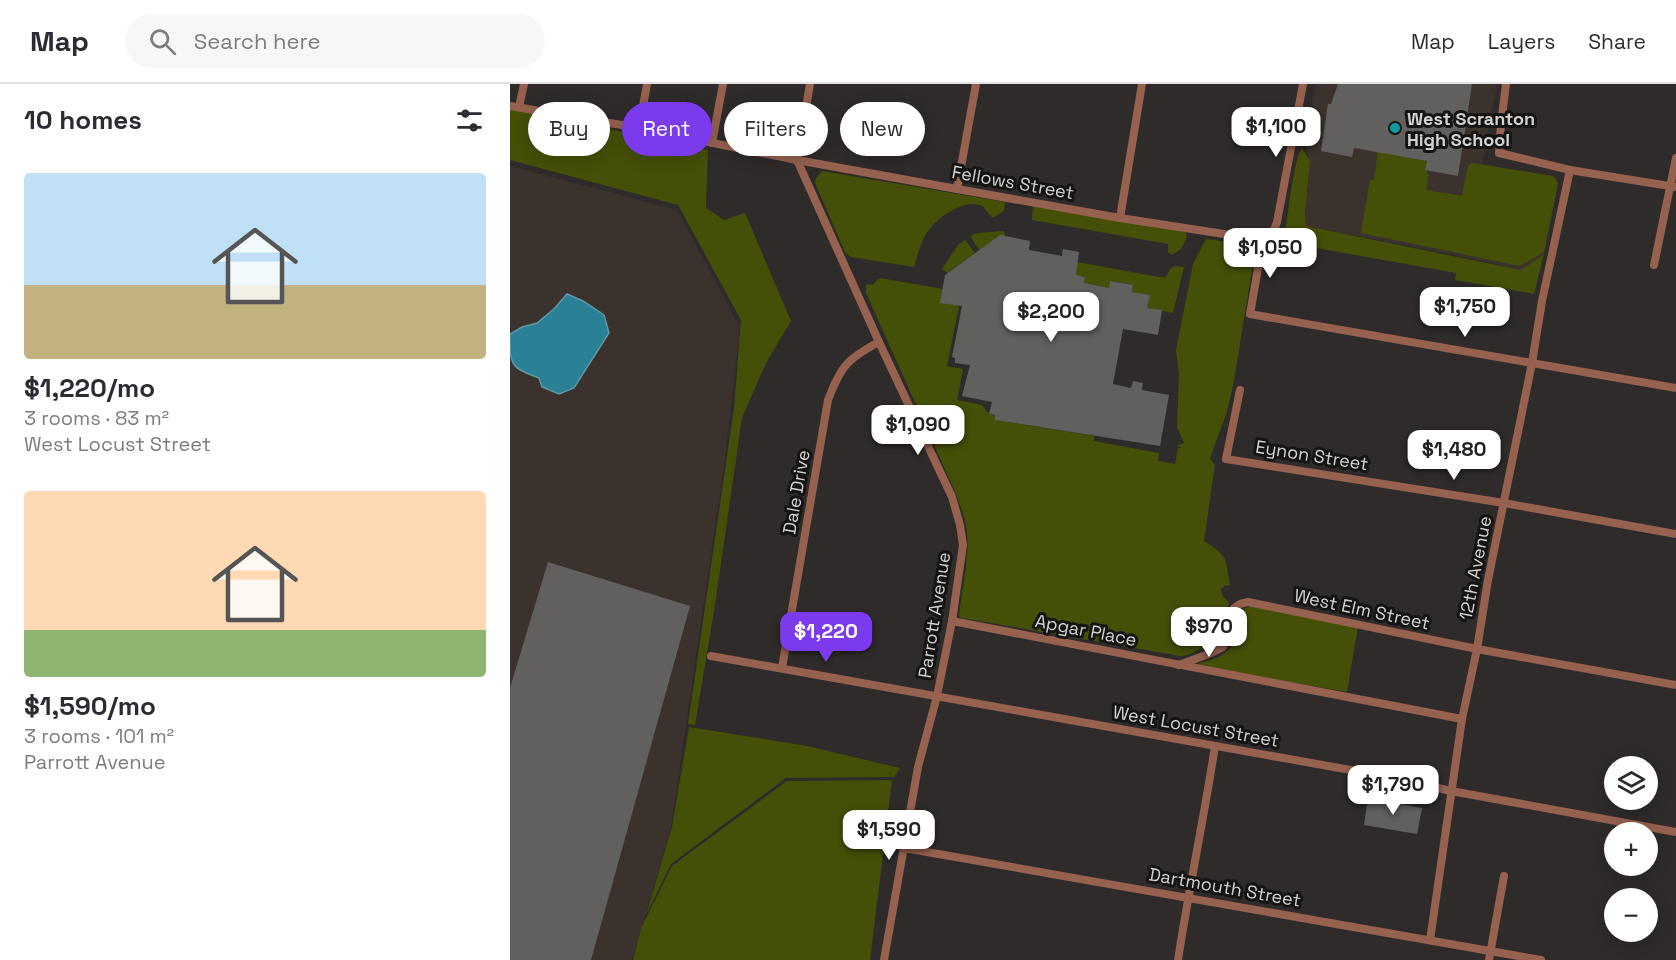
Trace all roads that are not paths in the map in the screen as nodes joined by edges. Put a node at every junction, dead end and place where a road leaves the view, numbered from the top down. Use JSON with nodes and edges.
{"nodes":[{"id":1,"x":524,"y":84,"type":"edge"},
{"id":2,"x":647,"y":84,"type":"edge"},
{"id":3,"x":723,"y":84,"type":"edge"},
{"id":4,"x":810,"y":84,"type":"edge"},
{"id":5,"x":976,"y":84,"type":"edge"},
{"id":6,"x":1142,"y":84,"type":"edge"},
{"id":7,"x":1303,"y":84,"type":"edge"},
{"id":8,"x":1506,"y":84,"type":"edge"},
{"id":9,"x":644,"y":102,"type":"edge"},
{"id":10,"x":515,"y":107,"type":"edge"},
{"id":11,"x":622,"y":125,"type":"edge"},
{"id":12,"x":712,"y":143,"type":"joint"},
{"id":13,"x":1676,"y":158,"type":"edge"},
{"id":14,"x":796,"y":160,"type":"junction"},
{"id":15,"x":1570,"y":170,"type":"junction"},
{"id":16,"x":1673,"y":187,"type":"edge"},
{"id":17,"x":957,"y":189,"type":"junction"},
{"id":18,"x":1119,"y":218,"type":"junction"},
{"id":19,"x":1263,"y":240,"type":"junction"},
{"id":20,"x":1654,"y":265,"type":"dead end"},
{"id":21,"x":879,"y":342,"type":"junction"},
{"id":22,"x":1532,"y":363,"type":"junction"},
{"id":23,"x":1676,"y":388,"type":"edge"},
{"id":24,"x":1240,"y":390,"type":"dead end"},
{"id":25,"x":1504,"y":503,"type":"junction"},
{"id":26,"x":1676,"y":534,"type":"edge"},
{"id":27,"x":952,"y":621,"type":"junction"},
{"id":28,"x":1477,"y":649,"type":"junction"},
{"id":29,"x":711,"y":656,"type":"dead end"},
{"id":30,"x":1179,"y":665,"type":"junction"},
{"id":31,"x":782,"y":668,"type":"junction"},
{"id":32,"x":1676,"y":685,"type":"edge"},
{"id":33,"x":938,"y":696,"type":"junction"},
{"id":34,"x":1462,"y":719,"type":"junction"},
{"id":35,"x":1215,"y":747,"type":"junction"},
{"id":36,"x":1451,"y":791,"type":"junction"},
{"id":37,"x":1676,"y":832,"type":"edge"},
{"id":38,"x":904,"y":848,"type":"junction"},
{"id":39,"x":1504,"y":876,"type":"dead end"},
{"id":40,"x":1187,"y":897,"type":"junction"},
{"id":41,"x":1430,"y":940,"type":"junction"},
{"id":42,"x":1490,"y":956,"type":"edge"},
{"id":43,"x":884,"y":960,"type":"edge"},
{"id":44,"x":1178,"y":960,"type":"edge"},
{"id":45,"x":1540,"y":960,"type":"edge"}],
"edges":[{"from":1,"to":10,"type":"street"},
{"from":2,"to":9,"type":"street"},
{"from":3,"to":12,"type":"street"},
{"from":4,"to":14,"type":"street"},
{"from":5,"to":17,"type":"street"},
{"from":6,"to":18,"type":"street"},
{"from":7,"to":19,"type":"street"},
{"from":8,"to":15,"type":"street"},
{"from":10,"to":11,"type":"street","name":"Fellows Street"},
{"from":12,"to":14,"type":"street","name":"Fellows Street"},
{"from":13,"to":16,"type":"street"},
{"from":14,"to":17,"type":"street","name":"Fellows Street"},
{"from":14,"to":21,"type":"street","name":"Parrott Avenue"},
{"from":15,"to":16,"type":"street"},
{"from":15,"to":22,"type":"street","name":"12th Avenue"},
{"from":16,"to":20,"type":"street"},
{"from":17,"to":18,"type":"street","name":"Fellows Street"},
{"from":18,"to":19,"type":"street","name":"Fellows Street"},
{"from":19,"to":22,"type":"street"},
{"from":21,"to":27,"type":"street","name":"Parrott Avenue"},
{"from":21,"to":31,"type":"street","name":"Dale Drive"},
{"from":22,"to":23,"type":"street"},
{"from":22,"to":25,"type":"street","name":"12th Avenue"},
{"from":24,"to":25,"type":"street","name":"Eynon Street"},
{"from":25,"to":26,"type":"street","name":"Eynon Street"},
{"from":25,"to":28,"type":"street","name":"12th Avenue"},
{"from":27,"to":30,"type":"street","name":"Apgar Place"},
{"from":27,"to":33,"type":"street","name":"Parrott Avenue"},
{"from":28,"to":30,"type":"street","name":"West Elm Street"},
{"from":28,"to":32,"type":"street","name":"West Elm Street"},
{"from":28,"to":34,"type":"street","name":"12th Avenue"},
{"from":29,"to":31,"type":"street","name":"West Locust Street"},
{"from":30,"to":34,"type":"street","name":"Apgar Place"},
{"from":31,"to":33,"type":"street","name":"West Locust Street"},
{"from":33,"to":35,"type":"street","name":"West Locust Street"},
{"from":33,"to":38,"type":"street","name":"Parrott Avenue"},
{"from":34,"to":36,"type":"street","name":"12th Avenue"},
{"from":35,"to":36,"type":"street","name":"West Locust Street"},
{"from":35,"to":40,"type":"street"},
{"from":36,"to":37,"type":"street","name":"West Locust Street"},
{"from":36,"to":41,"type":"street","name":"12th Avenue"},
{"from":38,"to":40,"type":"street","name":"Dartmouth Street"},
{"from":38,"to":43,"type":"street","name":"Parrott Avenue"},
{"from":39,"to":42,"type":"street"},
{"from":40,"to":41,"type":"street","name":"Dartmouth Street"},
{"from":40,"to":44,"type":"street"},
{"from":41,"to":42,"type":"street","name":"Dartmouth Street"},
{"from":42,"to":45,"type":"street","name":"Dartmouth Street"}]}
